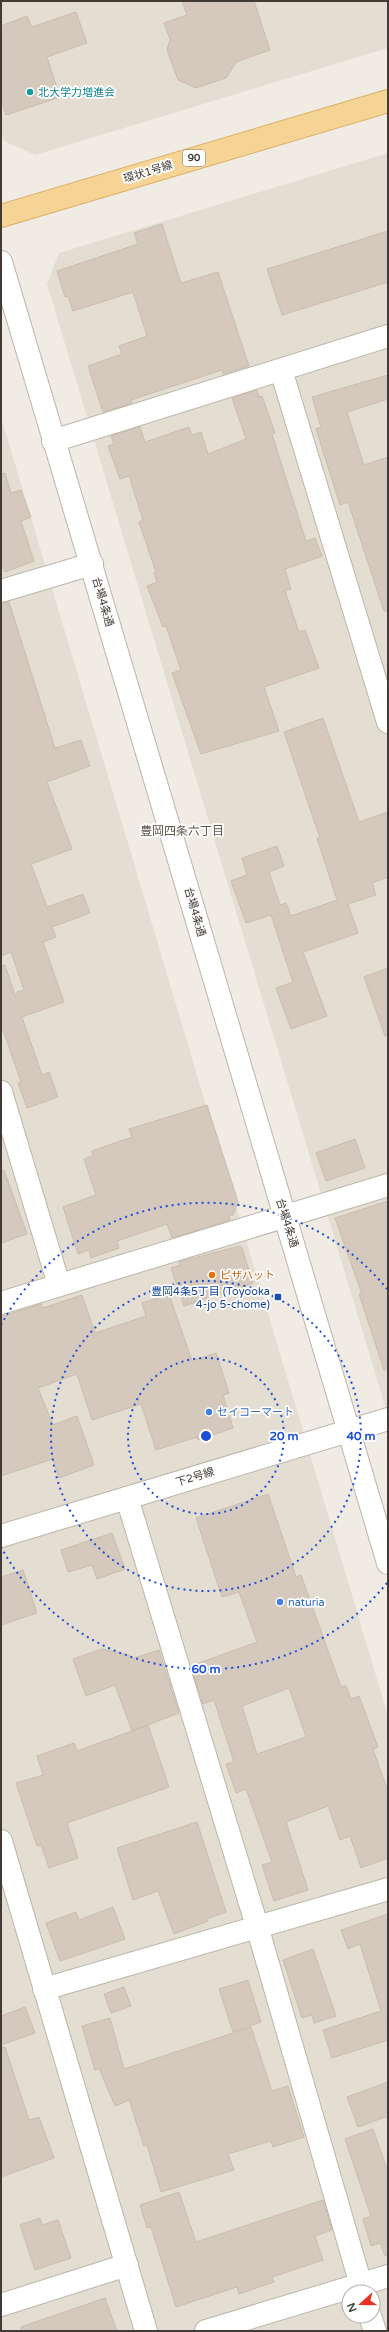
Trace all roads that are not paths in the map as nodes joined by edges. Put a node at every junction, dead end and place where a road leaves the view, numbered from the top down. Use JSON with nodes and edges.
{"nodes":[{"id":1,"x":388,"y":101,"type":"edge"},
{"id":2,"x":1,"y":216,"type":"edge"},
{"id":3,"x":1,"y":262,"type":"edge"},
{"id":4,"x":388,"y":336,"type":"edge"},
{"id":5,"x":281,"y":370,"type":"junction"},
{"id":6,"x":53,"y":441,"type":"junction"},
{"id":7,"x":92,"y":564,"type":"junction"},
{"id":8,"x":1,"y":591,"type":"edge"},
{"id":9,"x":382,"y":680,"type":"edge"},
{"id":10,"x":388,"y":722,"type":"edge"},
{"id":11,"x":1,"y":1092,"type":"edge"},
{"id":12,"x":388,"y":1185,"type":"edge"},
{"id":13,"x":285,"y":1216,"type":"junction"},
{"id":14,"x":59,"y":1285,"type":"junction"},
{"id":15,"x":1,"y":1303,"type":"edge"},
{"id":16,"x":388,"y":1418,"type":"edge"},
{"id":17,"x":350,"y":1431,"type":"junction"},
{"id":18,"x":127,"y":1498,"type":"junction"},
{"id":19,"x":1,"y":1536,"type":"edge"},
{"id":20,"x":388,"y":1563,"type":"edge"},
{"id":21,"x":1,"y":1841,"type":"edge"},
{"id":22,"x":388,"y":1889,"type":"edge"},
{"id":23,"x":257,"y":1926,"type":"junction"},
{"id":24,"x":44,"y":1989,"type":"junction"},
{"id":25,"x":127,"y":2265,"type":"junction"},
{"id":26,"x":388,"y":2276,"type":"edge"},
{"id":27,"x":361,"y":2284,"type":"edge"},
{"id":28,"x":371,"y":2284,"type":"edge"},
{"id":29,"x":341,"y":2294,"type":"edge"},
{"id":30,"x":1,"y":2305,"type":"edge"},
{"id":31,"x":146,"y":2331,"type":"edge"},
{"id":32,"x":206,"y":2331,"type":"edge"}],
"edges":[{"from":1,"to":2,"type":"main road","name":"環状1号線","number":"90"},
{"from":3,"to":6,"type":"street","name":"台場4条通"},
{"from":4,"to":5,"type":"street"},
{"from":5,"to":6,"type":"street"},
{"from":5,"to":9,"type":"street"},
{"from":6,"to":7,"type":"street","name":"台場4条通"},
{"from":7,"to":8,"type":"street"},
{"from":7,"to":13,"type":"street","name":"台場4条通"},
{"from":9,"to":10,"type":"street"},
{"from":11,"to":14,"type":"street"},
{"from":12,"to":13,"type":"street"},
{"from":13,"to":14,"type":"street"},
{"from":13,"to":17,"type":"street","name":"台場4条通"},
{"from":14,"to":15,"type":"street"},
{"from":16,"to":17,"type":"street","name":"下2号線"},
{"from":17,"to":18,"type":"street","name":"下2号線"},
{"from":17,"to":20,"type":"street","name":"台場4条通"},
{"from":18,"to":19,"type":"street","name":"下2号線"},
{"from":18,"to":23,"type":"street"},
{"from":21,"to":24,"type":"street"},
{"from":22,"to":23,"type":"street"},
{"from":23,"to":24,"type":"street"},
{"from":23,"to":27,"type":"street"},
{"from":24,"to":25,"type":"street"},
{"from":25,"to":30,"type":"street"},
{"from":25,"to":31,"type":"street"},
{"from":26,"to":28,"type":"street"},
{"from":29,"to":32,"type":"street"}]}
